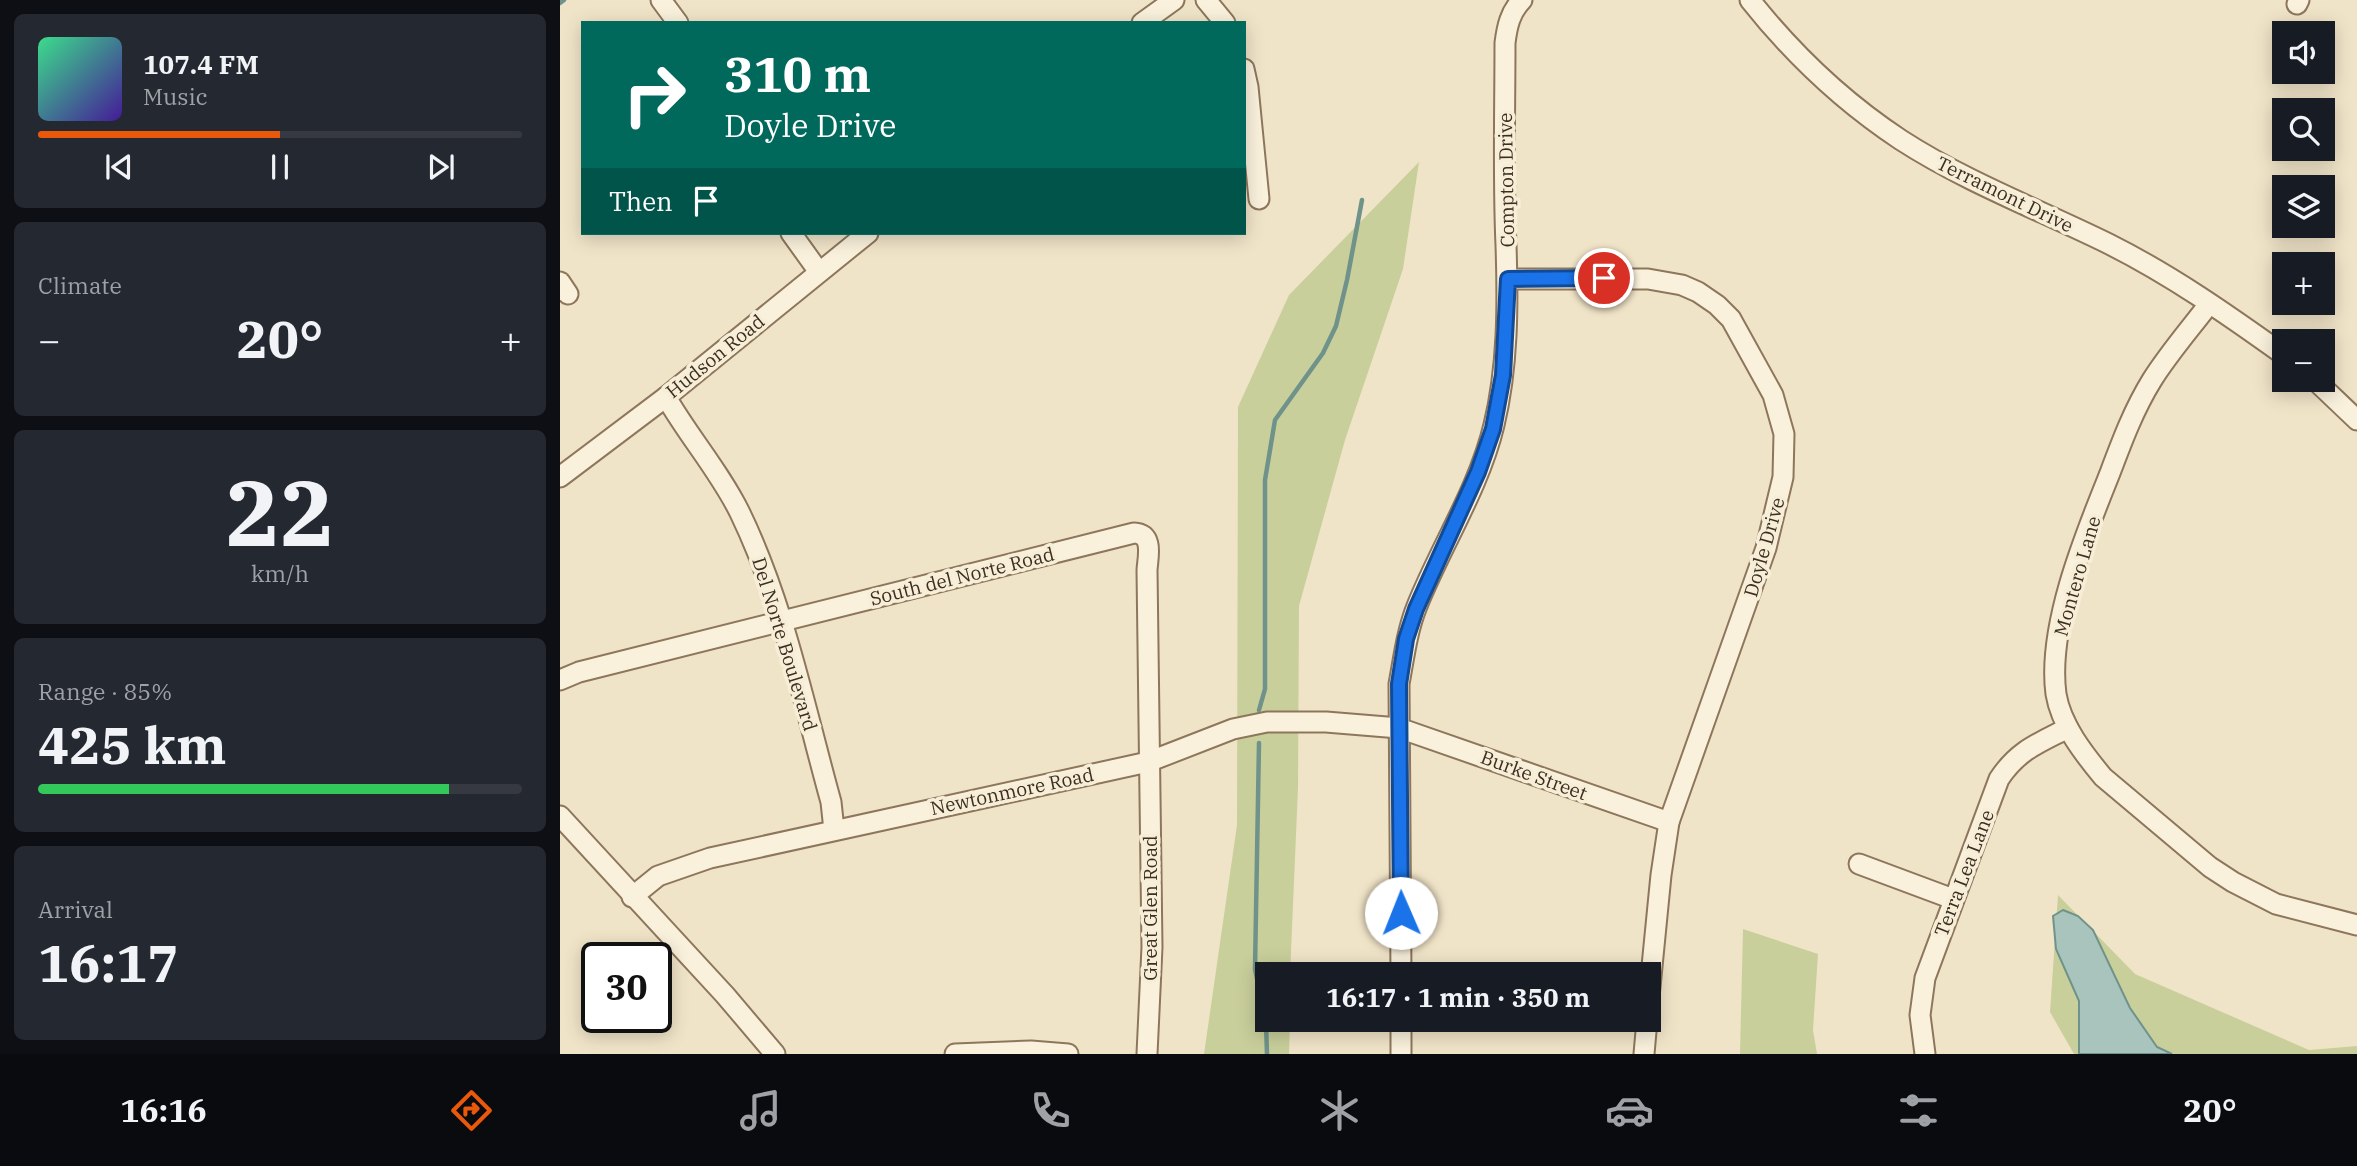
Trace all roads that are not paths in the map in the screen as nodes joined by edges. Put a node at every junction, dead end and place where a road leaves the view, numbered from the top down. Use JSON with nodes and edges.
{"nodes":[{"id":1,"x":661,"y":0,"type":"edge"},
{"id":2,"x":1174,"y":0,"type":"edge"},
{"id":3,"x":1206,"y":0,"type":"edge"},
{"id":4,"x":1522,"y":0,"type":"edge"},
{"id":5,"x":1750,"y":0,"type":"edge"},
{"id":6,"x":677,"y":21,"type":"edge"},
{"id":7,"x":1145,"y":21,"type":"edge"},
{"id":8,"x":1223,"y":21,"type":"edge"},
{"id":9,"x":1246,"y":78,"type":"edge"},
{"id":10,"x":1259,"y":199,"type":"dead end"},
{"id":11,"x":792,"y":235,"type":"edge"},
{"id":12,"x":866,"y":235,"type":"edge"},
{"id":13,"x":820,"y":272,"type":"junction"},
{"id":14,"x":1508,"y":279,"type":"junction"},
{"id":15,"x":2209,"y":303,"type":"junction"},
{"id":16,"x":2272,"y":347,"type":"edge"},
{"id":17,"x":2328,"y":392,"type":"edge"},
{"id":18,"x":666,"y":397,"type":"junction"},
{"id":19,"x":2357,"y":420,"type":"edge"},
{"id":20,"x":560,"y":477,"type":"edge"},
{"id":21,"x":781,"y":620,"type":"junction"},
{"id":22,"x":560,"y":680,"type":"edge"},
{"id":23,"x":1399,"y":728,"type":"junction"},
{"id":24,"x":2068,"y":728,"type":"junction"},
{"id":25,"x":1148,"y":762,"type":"junction"},
{"id":26,"x":560,"y":816,"type":"edge"},
{"id":27,"x":1669,"y":822,"type":"junction"},
{"id":28,"x":834,"y":830,"type":"junction"},
{"id":29,"x":1859,"y":864,"type":"dead end"},
{"id":30,"x":632,"y":897,"type":"junction"},
{"id":31,"x":1953,"y":899,"type":"junction"},
{"id":32,"x":2357,"y":925,"type":"edge"},
{"id":33,"x":1401,"y":962,"type":"edge"},
{"id":34,"x":1652,"y":962,"type":"edge"},
{"id":35,"x":1401,"y":1032,"type":"edge"},
{"id":36,"x":1646,"y":1032,"type":"edge"},
{"id":37,"x":775,"y":1054,"type":"edge"},
{"id":38,"x":955,"y":1054,"type":"edge"},
{"id":39,"x":1068,"y":1054,"type":"edge"},
{"id":40,"x":1147,"y":1054,"type":"edge"},
{"id":41,"x":1401,"y":1054,"type":"edge"},
{"id":42,"x":1644,"y":1054,"type":"edge"},
{"id":43,"x":1925,"y":1054,"type":"edge"}],
"edges":[{"from":1,"to":6,"type":"street"},
{"from":2,"to":7,"type":"street"},
{"from":3,"to":8,"type":"street"},
{"from":4,"to":14,"type":"street","name":"Compton Drive"},
{"from":5,"to":15,"type":"street","name":"Terramont Drive"},
{"from":9,"to":10,"type":"street"},
{"from":11,"to":13,"type":"street"},
{"from":12,"to":13,"type":"street","name":"Hudson Road"},
{"from":13,"to":18,"type":"street","name":"Hudson Road"},
{"from":14,"to":23,"type":"street","name":"Compton Drive"},
{"from":14,"to":27,"type":"street","name":"Doyle Drive"},
{"from":15,"to":16,"type":"street","name":"Terramont Drive"},
{"from":15,"to":24,"type":"street","name":"Montero Lane"},
{"from":17,"to":19,"type":"street"},
{"from":18,"to":20,"type":"street","name":"Hudson Road"},
{"from":18,"to":21,"type":"street","name":"Del Norte Boulevard"},
{"from":21,"to":22,"type":"street","name":"South del Norte Road"},
{"from":21,"to":25,"type":"street","name":"South del Norte Road"},
{"from":21,"to":28,"type":"street","name":"Del Norte Boulevard"},
{"from":23,"to":25,"type":"street","name":"Newtonmore Road"},
{"from":23,"to":27,"type":"street","name":"Burke Street"},
{"from":23,"to":33,"type":"street","name":"Compton Drive"},
{"from":24,"to":31,"type":"street","name":"Terra Lea Lane"},
{"from":24,"to":32,"type":"street","name":"Montero Lane"},
{"from":25,"to":28,"type":"street","name":"Newtonmore Road"},
{"from":25,"to":40,"type":"street","name":"Great Glen Road"},
{"from":26,"to":30,"type":"street"},
{"from":27,"to":34,"type":"street","name":"Doyle Drive"},
{"from":28,"to":30,"type":"street","name":"Newtonmore Road"},
{"from":29,"to":31,"type":"street"},
{"from":30,"to":37,"type":"street"},
{"from":31,"to":43,"type":"street","name":"Terra Lea Lane"},
{"from":35,"to":41,"type":"street"},
{"from":36,"to":42,"type":"street"},
{"from":38,"to":39,"type":"street"}]}
